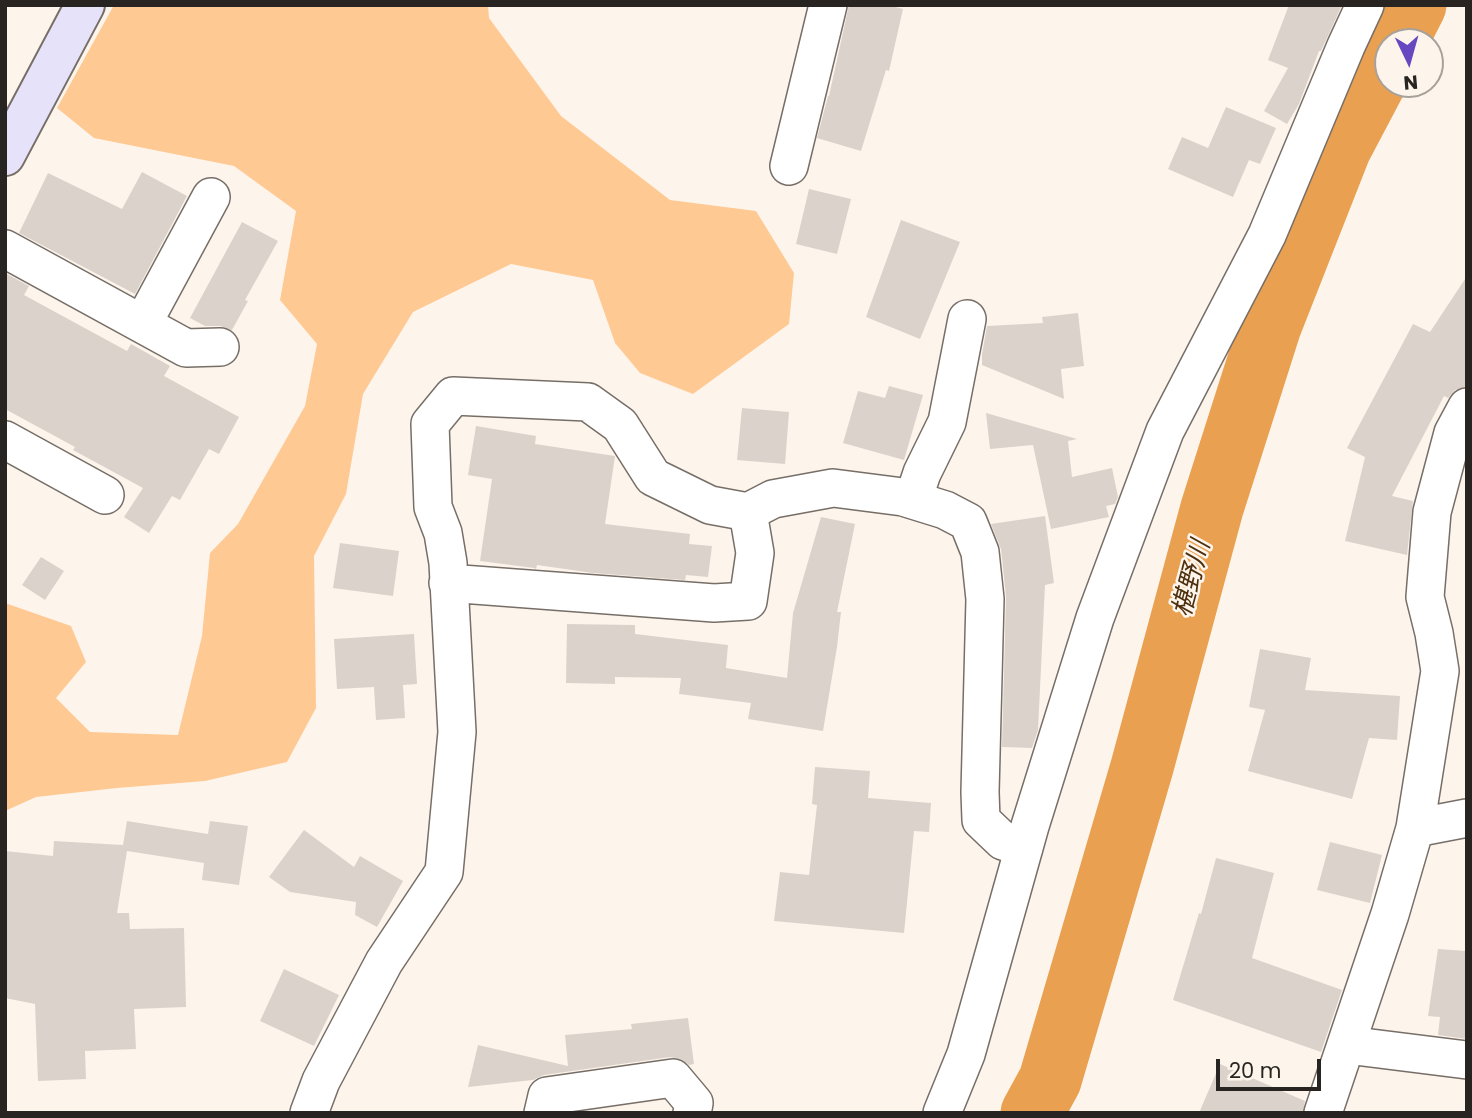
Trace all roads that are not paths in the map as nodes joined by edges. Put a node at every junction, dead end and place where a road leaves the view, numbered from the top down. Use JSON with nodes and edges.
{"nodes":[{"id":1,"x":85,"y":5,"type":"edge"},
{"id":2,"x":828,"y":5,"type":"edge"},
{"id":3,"x":1365,"y":5,"type":"edge"},
{"id":4,"x":5,"y":156,"type":"edge"},
{"id":5,"x":789,"y":166,"type":"dead end"},
{"id":6,"x":211,"y":197,"type":"dead end"},
{"id":7,"x":5,"y":249,"type":"edge"},
{"id":8,"x":967,"y":319,"type":"dead end"},
{"id":9,"x":143,"y":323,"type":"junction"},
{"id":10,"x":220,"y":347,"type":"dead end"},
{"id":11,"x":1467,"y":407,"type":"edge"},
{"id":12,"x":5,"y":440,"type":"edge"},
{"id":13,"x":104,"y":495,"type":"dead end"},
{"id":14,"x":913,"y":500,"type":"junction"},
{"id":15,"x":748,"y":512,"type":"junction"},
{"id":16,"x":449,"y":583,"type":"junction"},
{"id":17,"x":1467,"y":818,"type":"edge"},
{"id":18,"x":1415,"y":828,"type":"junction"},
{"id":19,"x":1024,"y":848,"type":"junction"},
{"id":20,"x":1347,"y":1045,"type":"junction"},
{"id":21,"x":1467,"y":1059,"type":"edge"},
{"id":22,"x":309,"y":1113,"type":"edge"},
{"id":23,"x":543,"y":1113,"type":"edge"},
{"id":24,"x":692,"y":1113,"type":"edge"},
{"id":25,"x":942,"y":1113,"type":"edge"},
{"id":26,"x":1323,"y":1113,"type":"edge"}],
"edges":[{"from":1,"to":4,"type":"main road"},
{"from":2,"to":5,"type":"street"},
{"from":3,"to":19,"type":"street"},
{"from":6,"to":9,"type":"street"},
{"from":7,"to":9,"type":"street"},
{"from":8,"to":14,"type":"street"},
{"from":9,"to":10,"type":"street"},
{"from":11,"to":18,"type":"street"},
{"from":12,"to":13,"type":"street"},
{"from":14,"to":15,"type":"street"},
{"from":14,"to":19,"type":"street"},
{"from":15,"to":16,"type":"street"},
{"from":15,"to":16,"type":"street"},
{"from":16,"to":22,"type":"street"},
{"from":17,"to":18,"type":"street"},
{"from":18,"to":20,"type":"street"},
{"from":19,"to":25,"type":"street"},
{"from":20,"to":21,"type":"street"},
{"from":20,"to":26,"type":"street"},
{"from":23,"to":24,"type":"street"}]}
